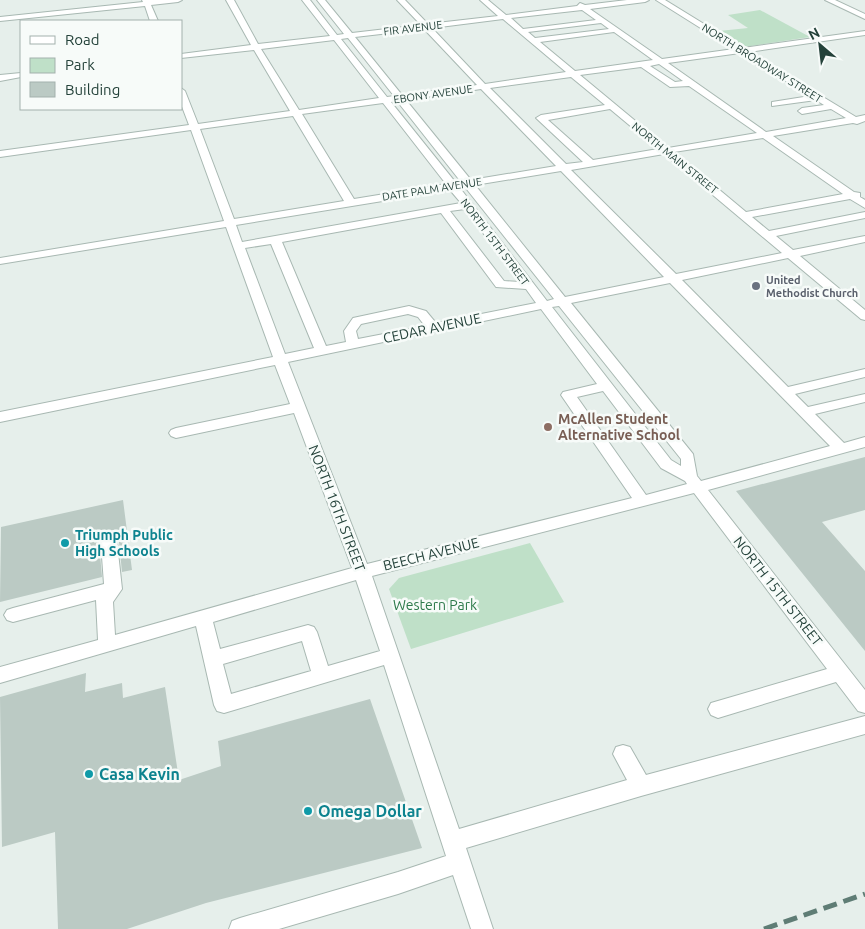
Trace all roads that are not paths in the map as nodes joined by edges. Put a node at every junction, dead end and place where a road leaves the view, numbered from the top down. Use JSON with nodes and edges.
{"nodes":[{"id":1,"x":178,"y":0,"type":"edge"},
{"id":2,"x":230,"y":0,"type":"edge"},
{"id":3,"x":306,"y":0,"type":"edge"},
{"id":4,"x":321,"y":0,"type":"edge"},
{"id":5,"x":401,"y":0,"type":"edge"},
{"id":6,"x":484,"y":0,"type":"edge"},
{"id":7,"x":573,"y":0,"type":"edge"},
{"id":8,"x":645,"y":0,"type":"edge"},
{"id":9,"x":660,"y":0,"type":"edge"},
{"id":10,"x":829,"y":0,"type":"edge"},
{"id":11,"x":147,"y":2,"type":"edge"},
{"id":12,"x":584,"y":8,"type":"junction"},
{"id":13,"x":505,"y":17,"type":"junction"},
{"id":14,"x":865,"y":18,"type":"edge"},
{"id":15,"x":0,"y":19,"type":"edge"},
{"id":16,"x":154,"y":20,"type":"edge"},
{"id":17,"x":604,"y":21,"type":"junction"},
{"id":18,"x":428,"y":26,"type":"junction"},
{"id":19,"x":616,"y":30,"type":"junction"},
{"id":20,"x":521,"y":31,"type":"junction"},
{"id":21,"x":865,"y":33,"type":"edge"},
{"id":22,"x":349,"y":36,"type":"junction"},
{"id":23,"x":335,"y":37,"type":"junction"},
{"id":24,"x":533,"y":40,"type":"junction"},
{"id":25,"x":256,"y":47,"type":"junction"},
{"id":26,"x":742,"y":50,"type":"junction"},
{"id":27,"x":182,"y":56,"type":"edge"},
{"id":28,"x":662,"y":61,"type":"junction"},
{"id":29,"x":642,"y":64,"type":"junction"},
{"id":30,"x":573,"y":74,"type":"junction"},
{"id":31,"x":20,"y":75,"type":"edge"},
{"id":32,"x":0,"y":78,"type":"edge"},
{"id":33,"x":691,"y":83,"type":"junction"},
{"id":34,"x":483,"y":86,"type":"junction"},
{"id":35,"x":182,"y":94,"type":"edge"},
{"id":36,"x":818,"y":97,"type":"junction"},
{"id":37,"x":401,"y":98,"type":"junction"},
{"id":38,"x":385,"y":100,"type":"junction"},
{"id":39,"x":775,"y":104,"type":"dead end"},
{"id":40,"x":612,"y":106,"type":"junction"},
{"id":41,"x":832,"y":106,"type":"junction"},
{"id":42,"x":802,"y":111,"type":"dead end"},
{"id":43,"x":298,"y":112,"type":"junction"},
{"id":44,"x":860,"y":119,"type":"edge"},
{"id":45,"x":865,"y":126,"type":"edge"},
{"id":46,"x":195,"y":127,"type":"junction"},
{"id":47,"x":764,"y":135,"type":"junction"},
{"id":48,"x":666,"y":151,"type":"junction"},
{"id":49,"x":0,"y":154,"type":"edge"},
{"id":50,"x":590,"y":163,"type":"junction"},
{"id":51,"x":564,"y":168,"type":"junction"},
{"id":52,"x":469,"y":184,"type":"junction"},
{"id":53,"x":453,"y":186,"type":"junction"},
{"id":54,"x":865,"y":193,"type":"edge"},
{"id":55,"x":851,"y":196,"type":"junction"},
{"id":56,"x":351,"y":203,"type":"junction"},
{"id":57,"x":467,"y":205,"type":"junction"},
{"id":58,"x":865,"y":205,"type":"edge"},
{"id":59,"x":444,"y":210,"type":"junction"},
{"id":60,"x":744,"y":215,"type":"junction"},
{"id":61,"x":865,"y":215,"type":"edge"},
{"id":62,"x":231,"y":223,"type":"junction"},
{"id":63,"x":808,"y":226,"type":"junction"},
{"id":64,"x":767,"y":234,"type":"junction"},
{"id":65,"x":865,"y":239,"type":"edge"},
{"id":66,"x":274,"y":240,"type":"junction"},
{"id":67,"x":838,"y":245,"type":"junction"},
{"id":68,"x":239,"y":246,"type":"junction"},
{"id":69,"x":791,"y":254,"type":"junction"},
{"id":70,"x":0,"y":261,"type":"edge"},
{"id":71,"x":674,"y":278,"type":"junction"},
{"id":72,"x":529,"y":286,"type":"junction"},
{"id":73,"x":563,"y":301,"type":"junction"},
{"id":74,"x":543,"y":305,"type":"junction"},
{"id":75,"x":865,"y":316,"type":"edge"},
{"id":76,"x":434,"y":328,"type":"junction"},
{"id":77,"x":353,"y":344,"type":"junction"},
{"id":78,"x":322,"y":351,"type":"junction"},
{"id":79,"x":280,"y":360,"type":"junction"},
{"id":80,"x":865,"y":372,"type":"edge"},
{"id":81,"x":606,"y":386,"type":"junction"},
{"id":82,"x":785,"y":392,"type":"junction"},
{"id":83,"x":865,"y":398,"type":"edge"},
{"id":84,"x":298,"y":407,"type":"junction"},
{"id":85,"x":805,"y":412,"type":"junction"},
{"id":86,"x":0,"y":417,"type":"edge"},
{"id":87,"x":176,"y":433,"type":"dead end"},
{"id":88,"x":865,"y":442,"type":"edge"},
{"id":89,"x":841,"y":449,"type":"junction"},
{"id":90,"x":694,"y":482,"type":"junction"},
{"id":91,"x":642,"y":501,"type":"junction"},
{"id":92,"x":109,"y":543,"type":"dead end"},
{"id":93,"x":362,"y":572,"type":"junction"},
{"id":94,"x":113,"y":589,"type":"junction"},
{"id":95,"x":12,"y":615,"type":"dead end"},
{"id":96,"x":203,"y":617,"type":"junction"},
{"id":97,"x":107,"y":644,"type":"junction"},
{"id":98,"x":390,"y":656,"type":"junction"},
{"id":99,"x":213,"y":659,"type":"junction"},
{"id":100,"x":840,"y":673,"type":"junction"},
{"id":101,"x":0,"y":675,"type":"edge"},
{"id":102,"x":322,"y":676,"type":"junction"},
{"id":103,"x":859,"y":688,"type":"edge"},
{"id":104,"x":865,"y":705,"type":"edge"},
{"id":105,"x":718,"y":709,"type":"dead end"},
{"id":106,"x":865,"y":724,"type":"edge"},
{"id":107,"x":624,"y":754,"type":"dead end"},
{"id":108,"x":641,"y":786,"type":"junction"},
{"id":109,"x":453,"y":841,"type":"junction"},
{"id":110,"x":460,"y":862,"type":"junction"},
{"id":111,"x":240,"y":929,"type":"edge"},
{"id":112,"x":482,"y":929,"type":"edge"}],
"edges":[{"from":1,"to":11,"type":"street"},
{"from":2,"to":25,"type":"street"},
{"from":3,"to":23,"type":"street","name":"NORTH 15TH STREET"},
{"from":4,"to":22,"type":"street","name":"NORTH 15TH STREET"},
{"from":5,"to":18,"type":"street"},
{"from":6,"to":13,"type":"street","name":"NORTH MAIN STREET"},
{"from":7,"to":12,"type":"street"},
{"from":8,"to":12,"type":"street","name":"FIR AVENUE"},
{"from":9,"to":26,"type":"street","name":"NORTH BROADWAY STREET"},
{"from":10,"to":14,"type":"street"},
{"from":11,"to":15,"type":"street"},
{"from":11,"to":16,"type":"street"},
{"from":12,"to":13,"type":"street","name":"FIR AVENUE"},
{"from":12,"to":17,"type":"street"},
{"from":13,"to":18,"type":"street","name":"FIR AVENUE"},
{"from":13,"to":20,"type":"street","name":"NORTH MAIN STREET"},
{"from":17,"to":19,"type":"street"},
{"from":17,"to":20,"type":"street"},
{"from":18,"to":22,"type":"street","name":"FIR AVENUE"},
{"from":18,"to":34,"type":"street"},
{"from":19,"to":24,"type":"street"},
{"from":19,"to":28,"type":"street"},
{"from":20,"to":24,"type":"street","name":"NORTH MAIN STREET"},
{"from":21,"to":26,"type":"street","name":"EBONY AVENUE"},
{"from":22,"to":23,"type":"street","name":"FIR AVENUE"},
{"from":22,"to":37,"type":"street","name":"NORTH 15TH STREET"},
{"from":23,"to":25,"type":"street","name":"FIR AVENUE"},
{"from":23,"to":38,"type":"street","name":"NORTH 15TH STREET"},
{"from":24,"to":30,"type":"street","name":"NORTH MAIN STREET"},
{"from":25,"to":27,"type":"street","name":"FIR AVENUE"},
{"from":25,"to":43,"type":"street"},
{"from":26,"to":28,"type":"street","name":"EBONY AVENUE"},
{"from":26,"to":36,"type":"street","name":"NORTH BROADWAY STREET"},
{"from":28,"to":29,"type":"street","name":"EBONY AVENUE"},
{"from":28,"to":33,"type":"street"},
{"from":29,"to":30,"type":"street","name":"EBONY AVENUE"},
{"from":29,"to":33,"type":"street"},
{"from":30,"to":34,"type":"street","name":"EBONY AVENUE"},
{"from":30,"to":40,"type":"street","name":"NORTH MAIN STREET"},
{"from":31,"to":32,"type":"street"},
{"from":33,"to":47,"type":"street"},
{"from":34,"to":37,"type":"street","name":"EBONY AVENUE"},
{"from":34,"to":51,"type":"street"},
{"from":35,"to":46,"type":"street","name":"NORTH 16TH STREET"},
{"from":36,"to":39,"type":"street"},
{"from":36,"to":41,"type":"street","name":"NORTH BROADWAY STREET"},
{"from":37,"to":38,"type":"street","name":"EBONY AVENUE"},
{"from":37,"to":52,"type":"street","name":"NORTH 15TH STREET"},
{"from":38,"to":43,"type":"street","name":"EBONY AVENUE"},
{"from":38,"to":53,"type":"street","name":"NORTH 15TH STREET"},
{"from":40,"to":48,"type":"street","name":"NORTH MAIN STREET"},
{"from":40,"to":50,"type":"street"},
{"from":41,"to":42,"type":"street"},
{"from":41,"to":44,"type":"street","name":"NORTH BROADWAY STREET"},
{"from":43,"to":46,"type":"street","name":"EBONY AVENUE"},
{"from":43,"to":56,"type":"street"},
{"from":44,"to":45,"type":"street","name":"NORTH BROADWAY STREET"},
{"from":44,"to":47,"type":"street","name":"DATE PALM AVENUE"},
{"from":46,"to":49,"type":"street","name":"EBONY AVENUE"},
{"from":46,"to":62,"type":"street","name":"NORTH 16TH STREET"},
{"from":47,"to":48,"type":"street","name":"DATE PALM AVENUE"},
{"from":47,"to":55,"type":"street"},
{"from":48,"to":50,"type":"street","name":"DATE PALM AVENUE"},
{"from":48,"to":60,"type":"street","name":"NORTH MAIN STREET"},
{"from":50,"to":51,"type":"street","name":"DATE PALM AVENUE"},
{"from":51,"to":52,"type":"street","name":"DATE PALM AVENUE"},
{"from":51,"to":71,"type":"street"},
{"from":52,"to":53,"type":"street","name":"DATE PALM AVENUE"},
{"from":52,"to":73,"type":"street","name":"NORTH 15TH STREET"},
{"from":53,"to":56,"type":"street","name":"DATE PALM AVENUE"},
{"from":53,"to":57,"type":"street","name":"NORTH 15TH STREET"},
{"from":54,"to":55,"type":"street"},
{"from":55,"to":58,"type":"street"},
{"from":55,"to":60,"type":"street"},
{"from":56,"to":62,"type":"street","name":"DATE PALM AVENUE"},
{"from":57,"to":59,"type":"street"},
{"from":57,"to":72,"type":"street","name":"NORTH 15TH STREET"},
{"from":59,"to":66,"type":"street"},
{"from":59,"to":72,"type":"street"},
{"from":60,"to":64,"type":"street","name":"NORTH MAIN STREET"},
{"from":61,"to":63,"type":"street"},
{"from":62,"to":68,"type":"street","name":"NORTH 16TH STREET"},
{"from":62,"to":70,"type":"street","name":"DATE PALM AVENUE"},
{"from":63,"to":64,"type":"street"},
{"from":63,"to":67,"type":"street"},
{"from":64,"to":69,"type":"street","name":"NORTH MAIN STREET"},
{"from":65,"to":67,"type":"street","name":"CEDAR AVENUE"},
{"from":66,"to":68,"type":"street"},
{"from":66,"to":78,"type":"street"},
{"from":67,"to":69,"type":"street","name":"CEDAR AVENUE"},
{"from":68,"to":79,"type":"street","name":"NORTH 16TH STREET"},
{"from":69,"to":71,"type":"street","name":"CEDAR AVENUE"},
{"from":69,"to":75,"type":"street","name":"NORTH MAIN STREET"},
{"from":71,"to":73,"type":"street","name":"CEDAR AVENUE"},
{"from":71,"to":82,"type":"street"},
{"from":72,"to":74,"type":"street","name":"NORTH 15TH STREET"},
{"from":73,"to":74,"type":"street","name":"CEDAR AVENUE"},
{"from":73,"to":90,"type":"street","name":"NORTH 15TH STREET"},
{"from":74,"to":76,"type":"street","name":"CEDAR AVENUE"},
{"from":74,"to":81,"type":"street","name":"NORTH 15TH STREET"},
{"from":76,"to":77,"type":"street","name":"CEDAR AVENUE"},
{"from":76,"to":77,"type":"street"},
{"from":77,"to":78,"type":"street","name":"CEDAR AVENUE"},
{"from":78,"to":79,"type":"street","name":"CEDAR AVENUE"},
{"from":79,"to":84,"type":"street","name":"NORTH 16TH STREET"},
{"from":79,"to":86,"type":"street","name":"CEDAR AVENUE"},
{"from":80,"to":82,"type":"street"},
{"from":81,"to":90,"type":"street","name":"NORTH 15TH STREET"},
{"from":81,"to":91,"type":"street"},
{"from":82,"to":85,"type":"street"},
{"from":83,"to":85,"type":"street"},
{"from":84,"to":87,"type":"street"},
{"from":84,"to":93,"type":"street","name":"NORTH 16TH STREET"},
{"from":85,"to":89,"type":"street"},
{"from":88,"to":89,"type":"street","name":"BEECH AVENUE"},
{"from":89,"to":90,"type":"street","name":"BEECH AVENUE"},
{"from":90,"to":91,"type":"street","name":"BEECH AVENUE"},
{"from":90,"to":100,"type":"street","name":"NORTH 15TH STREET"},
{"from":91,"to":93,"type":"street","name":"BEECH AVENUE"},
{"from":92,"to":94,"type":"street"},
{"from":93,"to":96,"type":"street","name":"BEECH AVENUE"},
{"from":93,"to":98,"type":"street","name":"NORTH 16TH STREET"},
{"from":94,"to":95,"type":"street"},
{"from":94,"to":97,"type":"street"},
{"from":96,"to":97,"type":"street","name":"BEECH AVENUE"},
{"from":96,"to":99,"type":"street"},
{"from":97,"to":101,"type":"street","name":"BEECH AVENUE"},
{"from":98,"to":102,"type":"street"},
{"from":98,"to":109,"type":"street","name":"NORTH 16TH STREET"},
{"from":99,"to":102,"type":"street"},
{"from":99,"to":102,"type":"street"},
{"from":100,"to":103,"type":"street","name":"NORTH 15TH STREET"},
{"from":100,"to":105,"type":"street"},
{"from":103,"to":104,"type":"street","name":"NORTH 15TH STREET"},
{"from":106,"to":108,"type":"street"},
{"from":107,"to":108,"type":"street"},
{"from":108,"to":109,"type":"street"},
{"from":109,"to":110,"type":"street","name":"NORTH 16TH STREET"},
{"from":110,"to":111,"type":"street"},
{"from":110,"to":112,"type":"street","name":"NORTH 16TH STREET"}]}
